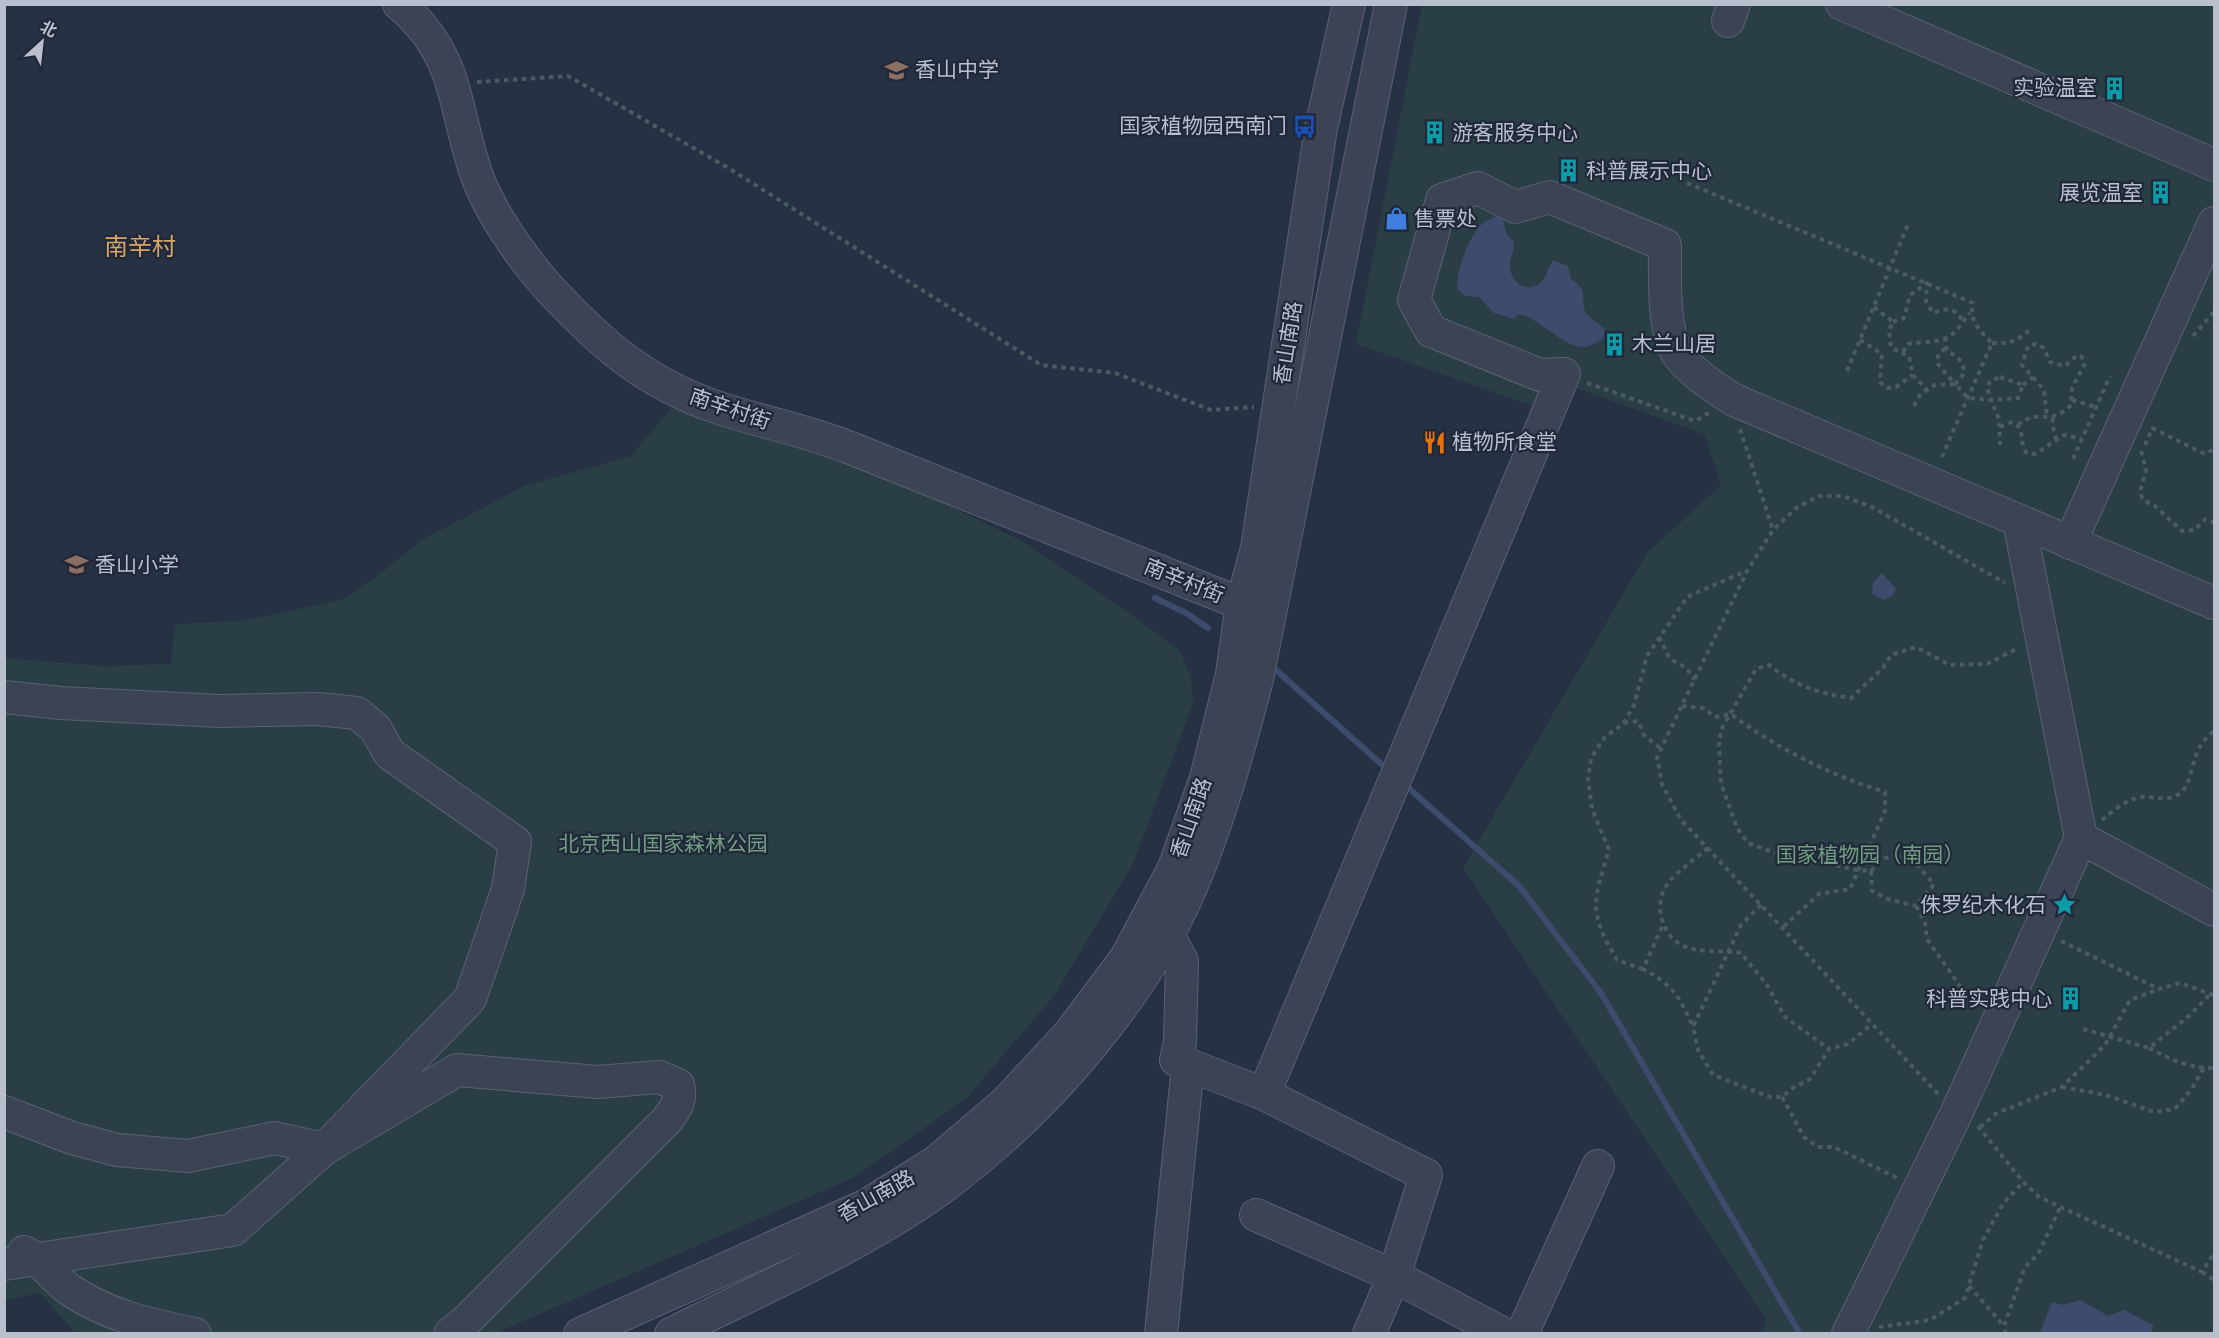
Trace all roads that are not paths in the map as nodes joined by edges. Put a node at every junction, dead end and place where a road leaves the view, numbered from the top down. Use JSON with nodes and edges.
{"nodes":[{"id":1,"x":399,"y":4,"type":"edge"},
{"id":2,"x":1348,"y":4,"type":"edge"},
{"id":3,"x":1391,"y":4,"type":"edge"},
{"id":4,"x":1842,"y":4,"type":"edge"},
{"id":5,"x":2214,"y":165,"type":"edge"},
{"id":6,"x":2214,"y":223,"type":"edge"},
{"id":7,"x":2019,"y":521,"type":"junction"},
{"id":8,"x":2070,"y":543,"type":"junction"},
{"id":9,"x":2214,"y":603,"type":"edge"},
{"id":10,"x":1242,"y":604,"type":"junction"},
{"id":11,"x":4,"y":697,"type":"edge"},
{"id":12,"x":2080,"y":838,"type":"junction"},
{"id":13,"x":2214,"y":909,"type":"edge"},
{"id":14,"x":1167,"y":933,"type":"junction"},
{"id":15,"x":1188,"y":1065,"type":"junction"},
{"id":16,"x":1264,"y":1094,"type":"junction"},
{"id":17,"x":4,"y":1112,"type":"edge"},
{"id":18,"x":324,"y":1149,"type":"junction"},
{"id":19,"x":1598,"y":1166,"type":"dead end"},
{"id":20,"x":1257,"y":1215,"type":"dead end"},
{"id":21,"x":4,"y":1243,"type":"edge"},
{"id":22,"x":39,"y":1259,"type":"junction"},
{"id":23,"x":4,"y":1264,"type":"edge"},
{"id":24,"x":1394,"y":1276,"type":"junction"},
{"id":25,"x":463,"y":1329,"type":"edge"},
{"id":26,"x":1849,"y":1332,"type":"edge"},
{"id":27,"x":195,"y":1334,"type":"edge"},
{"id":28,"x":580,"y":1334,"type":"edge"},
{"id":29,"x":671,"y":1334,"type":"edge"},
{"id":30,"x":1161,"y":1334,"type":"edge"},
{"id":31,"x":1369,"y":1334,"type":"edge"},
{"id":32,"x":1504,"y":1334,"type":"edge"},
{"id":33,"x":1522,"y":1334,"type":"edge"}],
"edges":[{"from":1,"to":10,"type":"street","name":"南辛村街"},
{"from":2,"to":10,"type":"street","name":"香山南路"},
{"from":3,"to":14,"type":"street","name":"香山南路"},
{"from":4,"to":5,"type":"street"},
{"from":6,"to":8,"type":"street"},
{"from":7,"to":8,"type":"street"},
{"from":7,"to":12,"type":"street"},
{"from":7,"to":16,"type":"street"},
{"from":8,"to":9,"type":"street"},
{"from":10,"to":28,"type":"street","name":"香山南路"},
{"from":11,"to":18,"type":"street"},
{"from":12,"to":13,"type":"street"},
{"from":12,"to":26,"type":"street"},
{"from":14,"to":15,"type":"street"},
{"from":14,"to":29,"type":"street","name":"香山南路"},
{"from":15,"to":16,"type":"street"},
{"from":15,"to":30,"type":"street"},
{"from":16,"to":24,"type":"street"},
{"from":17,"to":18,"type":"street"},
{"from":18,"to":22,"type":"street"},
{"from":18,"to":25,"type":"street"},
{"from":19,"to":33,"type":"street"},
{"from":20,"to":24,"type":"street"},
{"from":21,"to":22,"type":"street"},
{"from":22,"to":23,"type":"street"},
{"from":22,"to":27,"type":"street"},
{"from":24,"to":31,"type":"street"},
{"from":24,"to":32,"type":"street"}]}
